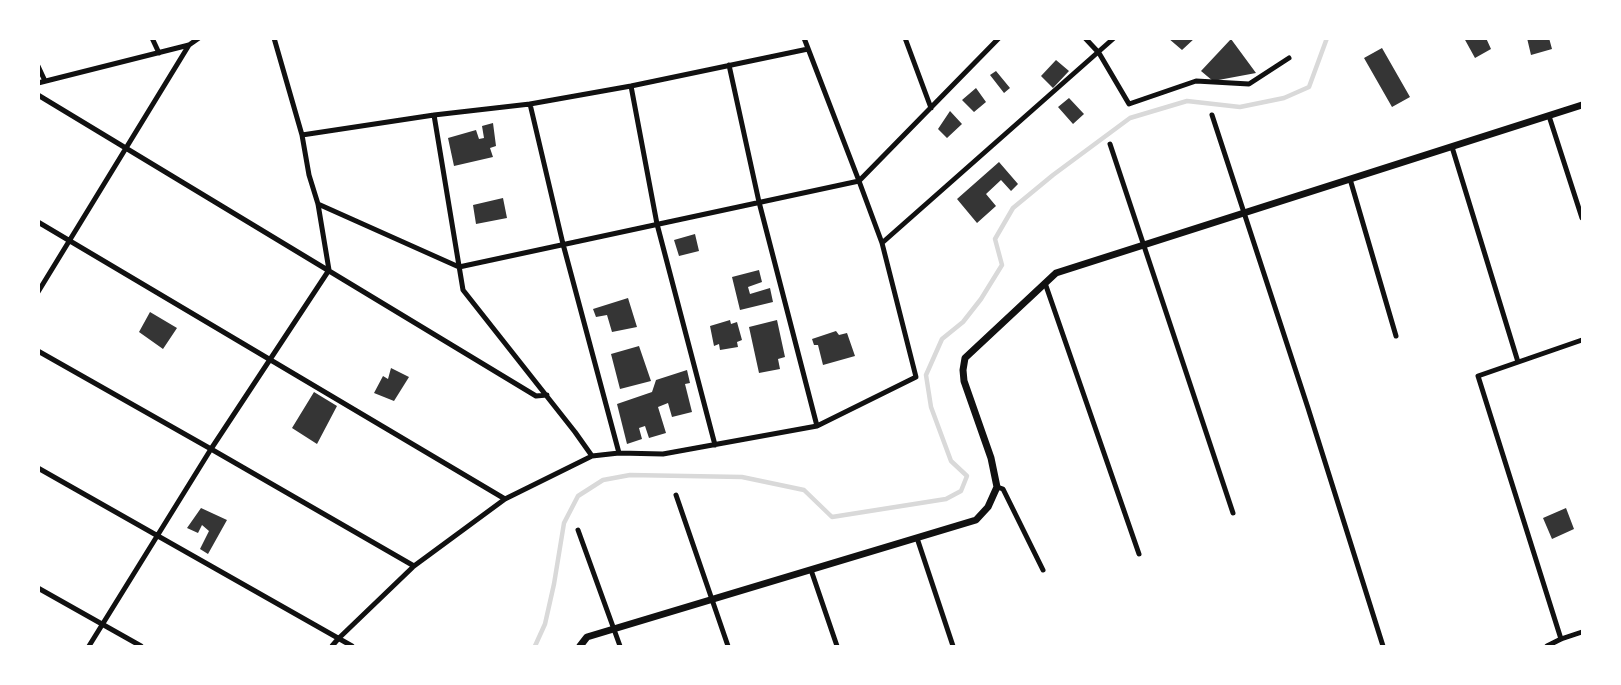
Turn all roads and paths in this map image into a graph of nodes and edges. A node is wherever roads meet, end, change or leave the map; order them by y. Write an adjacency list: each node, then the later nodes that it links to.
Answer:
1 (152, 38): 11 (street)
2 (199, 38): 9 (street)
3 (274, 38): 25 (street)
4 (804, 38): 10 (street)
5 (905, 38): 21 (street)
6 (999, 38): 21 (street)
7 (1085, 38): 12 (street)
8 (1114, 38): 12 (street)
9 (189, 45): 11 (street); 28 (street)
10 (808, 49): 14 (street); 30 (street)
11 (159, 53): 16 (street)
12 (1099, 53): 13 (street); 38 (street)
13 (1289, 58)
14 (730, 65): 17 (street); 31 (street)
15 (38, 66): 16 (street)
16 (42, 82)
17 (631, 86): 19 (street); 36 (street)
18 (38, 95): 28 (street)
19 (530, 104): 22 (street); 39 (street)
20 (1583, 105): 24 (street)
21 (931, 108): 30 (street)
22 (434, 115): 25 (street); 41 (street)
23 (1212, 115): 33 (street)
24 (1549, 116): 27 (street); 34 (street)
25 (302, 135): 32 (street)
26 (1110, 144): 40 (street)
27 (1452, 147): 29 (street); 49 (street)
28 (126, 148): 37 (street); 42 (street)
29 (1350, 179): 33 (street); 45 (street)
30 (859, 181): 31 (street); 38 (street)
31 (759, 202): 36 (street); 51 (street)
32 (318, 204): 41 (street); 42 (street)
33 (1244, 213): 40 (street); 84 (street)
34 (1583, 218)
35 (38, 222): 37 (street)
36 (657, 224): 39 (street); 52 (street)
37 (70, 241): 44 (street); 48 (street)
38 (882, 243): 51 (street)
39 (563, 244): 41 (street); 54 (street)
40 (1144, 245): 43 (street); 60 (street)
41 (459, 267): 50 (street)
42 (329, 270): 48 (street); 50 (street)
43 (1045, 283): 57 (street); 64 (street)
44 (38, 292)
45 (1396, 336)
46 (1583, 340): 49 (street)
47 (38, 351): 53 (street)
48 (271, 360): 53 (street); 59 (street)
49 (1518, 362): 74 (street)
50 (547, 396): 55 (street)
51 (817, 426): 52 (street)
52 (715, 445): 54 (street)
53 (212, 449): 62 (street); 65 (street)
54 (619, 453): 55 (street)
55 (592, 456): 59 (street)
56 (38, 468): 62 (street)
57 (997, 487): 63 (street); 67 (street)
58 (676, 495): 69 (street)
59 (505, 499): 65 (street)
60 (1233, 513)
61 (578, 530): 71 (street)
62 (157, 536): 70 (street); 73 (street)
63 (917, 538): 66 (street); 83 (street)
64 (1139, 554)
65 (414, 566): 73 (street)
66 (811, 570): 69 (street); 82 (street)
67 (1043, 570)
68 (38, 588): 70 (street)
69 (712, 600): 71 (street); 81 (street)
70 (103, 625): 75 (street); 76 (street)
71 (613, 629): 79 (street); 80 (street)
72 (1583, 632): 74 (street)
73 (338, 639): 77 (street); 78 (street)
74 (1561, 639): 85 (street)
75 (89, 646)
76 (141, 646)
77 (332, 646)
78 (352, 646)
79 (580, 646)
80 (620, 646)
81 (728, 646)
82 (837, 646)
83 (953, 646)
84 (1383, 646)
85 (1547, 646)

